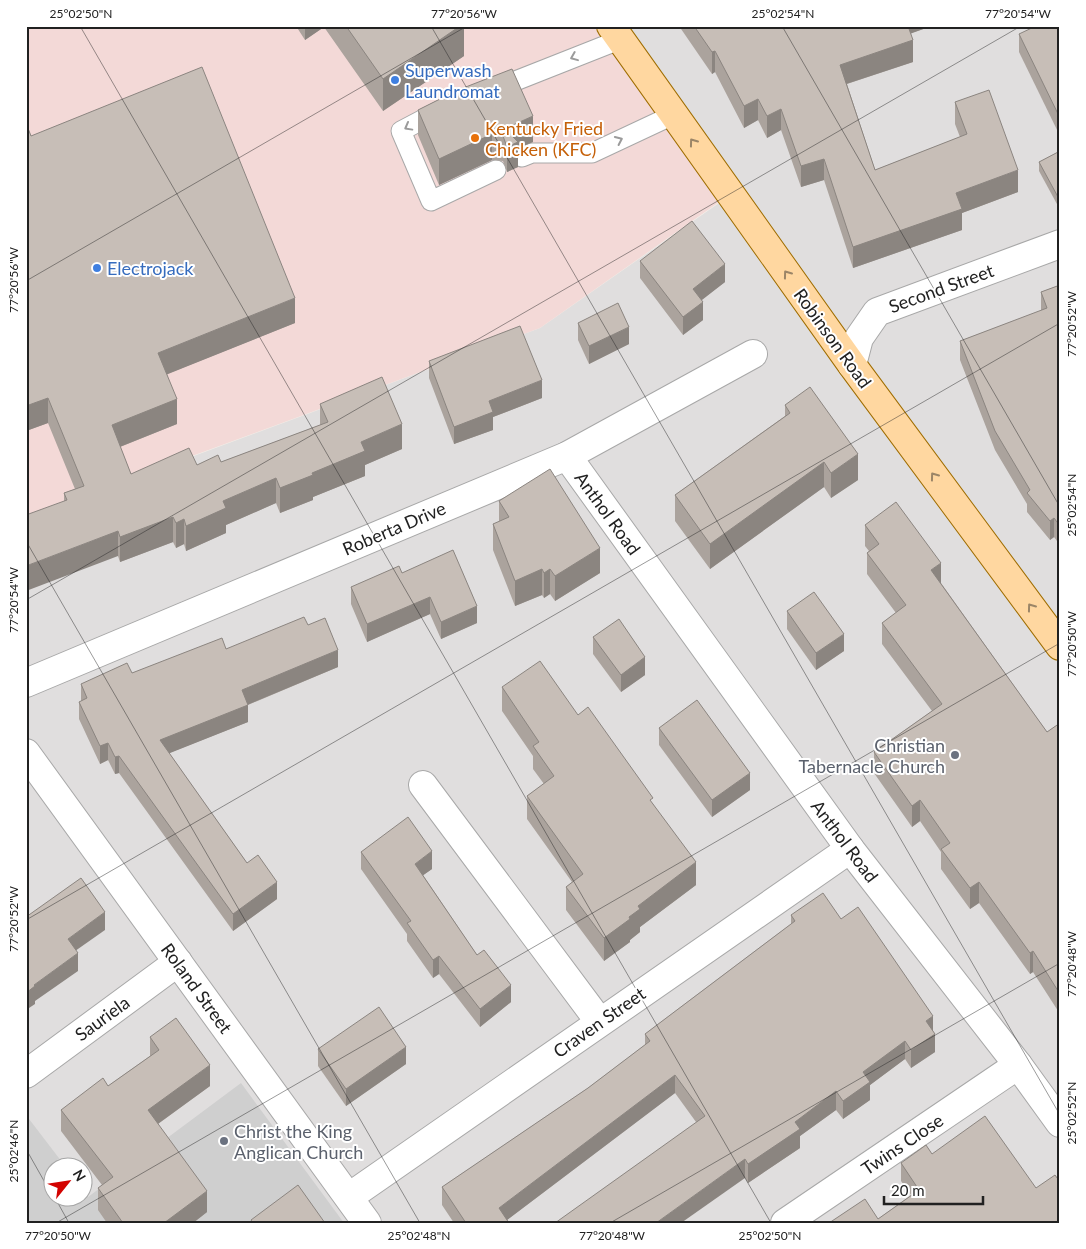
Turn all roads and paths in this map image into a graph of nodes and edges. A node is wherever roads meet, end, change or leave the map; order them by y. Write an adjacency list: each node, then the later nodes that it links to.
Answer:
1 (615, 33): 2 (lane, one-way to 2); 4 (main road, Robinson Road)
2 (482, 93)
3 (455, 104): 6 (lane, one-way to 6)
4 (674, 115): 5 (lane, one-way to 4); 9 (main road, Robinson Road, one-way to 4)
5 (522, 157)
6 (496, 170)
7 (1060, 244): 9 (street, Second Street)
8 (753, 354): 10 (street, Roberta Drive)
9 (852, 365): 11 (main road, Robinson Road, one-way to 9)
10 (567, 456): 12 (street, Roberta Drive); 15 (street, Anthol Road)
11 (1060, 646)
12 (26, 683)
13 (26, 753): 16 (street, Roland Street)
14 (423, 785): 17 (street)
15 (850, 849): 17 (street, Craven Street); 18 (street, Anthol Road)
16 (178, 962): 19 (street, Sauriela); 21 (street, Roland Street)
17 (600, 1021): 21 (street, Craven Street)
18 (1018, 1065): 20 (street, Anthol Road); 23 (street, Twins Close)
19 (26, 1074)
20 (1060, 1123)
21 (349, 1197): 22 (street, Roland Street)
22 (368, 1223)
23 (785, 1223)

